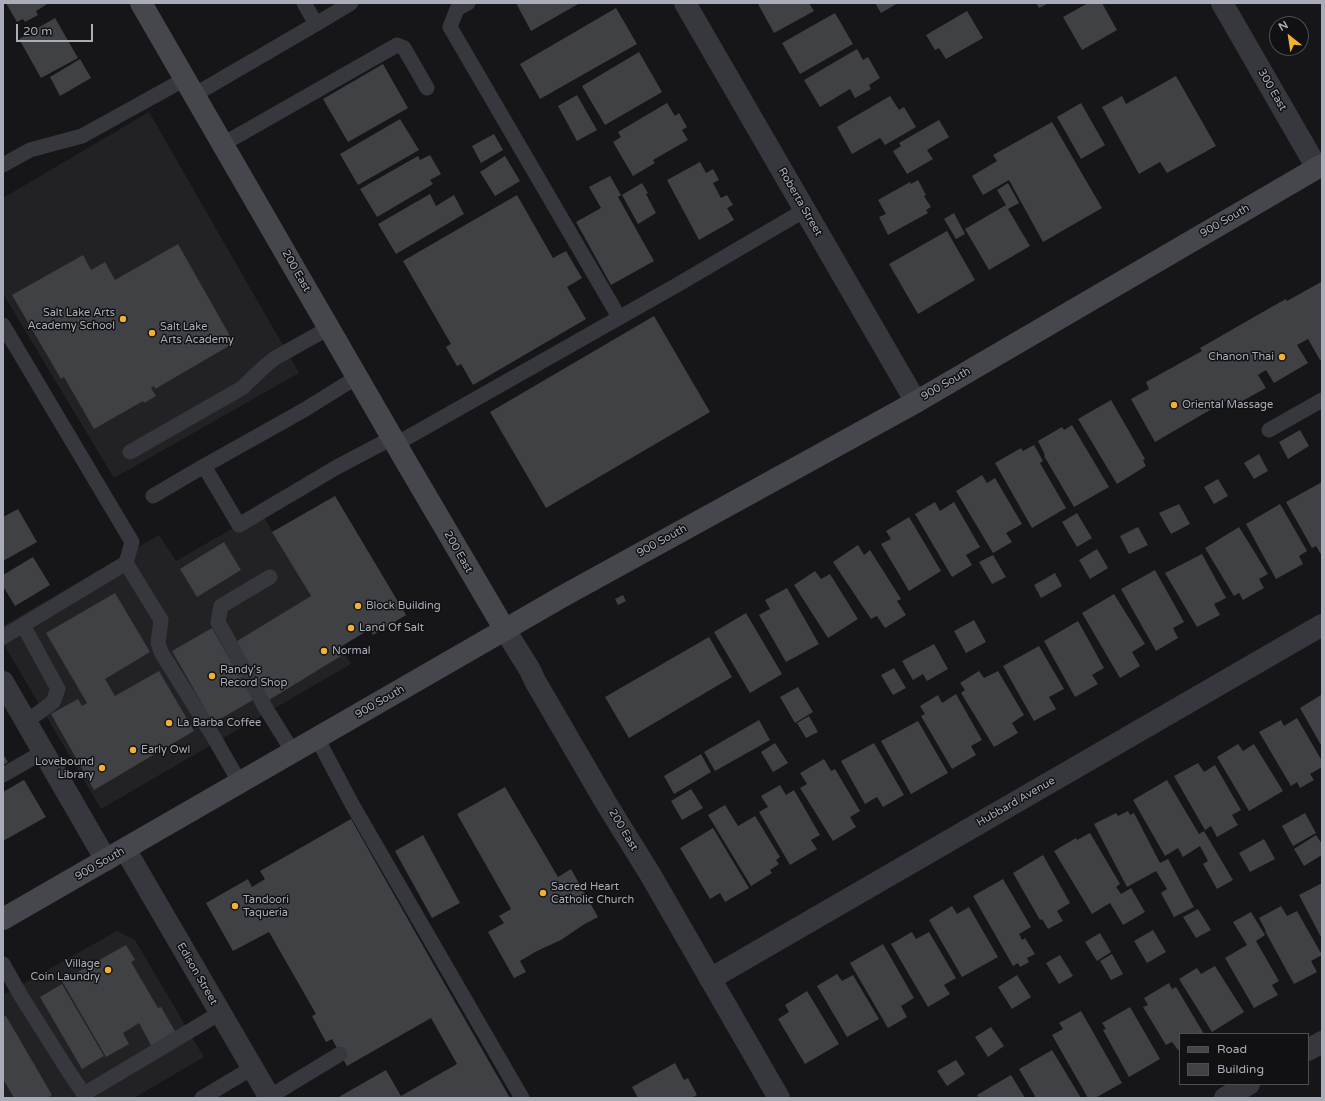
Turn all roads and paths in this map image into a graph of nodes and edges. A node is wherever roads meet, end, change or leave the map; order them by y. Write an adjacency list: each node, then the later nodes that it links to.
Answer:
1 (142, 3): 8 (street, 200 East)
2 (304, 3): 7 (lane)
3 (351, 3): 7 (lane)
4 (468, 3): 14 (lane)
5 (685, 3): 13 (street, Roberta Street)
6 (1222, 3): 12 (street, 300 East)
7 (316, 24): 8 (lane)
8 (190, 87): 10 (street, 200 East); 11 (lane)
9 (427, 88): 10 (lane)
10 (223, 144): 16 (street, 200 East)
11 (3, 165)
12 (1320, 170): 19 (street, 900 South)
13 (805, 210): 14 (lane); 19 (street, Roberta Street)
14 (619, 317): 21 (lane)
15 (3, 325): 25 (lane)
16 (329, 328): 17 (street, 200 East); 22 (lane)
17 (358, 377): 21 (street, 200 East); 23 (lane)
18 (1322, 400): 20 (lane)
19 (916, 402): 29 (street, 900 South)
20 (1269, 430)
21 (394, 441): 23 (lane); 29 (street, 200 East)
22 (130, 452)
23 (204, 466): 24 (lane)
24 (153, 496)
25 (126, 564): 27 (lane); 37 (lane)
26 (270, 577): 35 (lane)
27 (23, 625): 30 (lane); 32 (lane)
28 (1322, 625): 42 (street, Hubbard Avenue)
29 (505, 630): 33 (street, 900 South); 42 (street, 200 East)
30 (3, 637)
31 (3, 682): 32 (street)
32 (25, 721): 34 (street)
33 (317, 738): 35 (street, 900 South); 51 (lane)
34 (43, 752): 36 (lane); 39 (street)
35 (292, 752): 37 (street, 900 South)
36 (3, 774)
37 (240, 783): 38 (street, 900 South)
38 (125, 849): 39 (street, 900 South); 43 (street, Edison Street)
39 (106, 860): 40 (street, 900 South)
40 (3, 919)
41 (3, 964): 43 (lane)
42 (710, 979): 52 (street, 200 East)
43 (220, 1013): 47 (street, Edison Street)
44 (1322, 1042): 45 (street)
45 (1309, 1049)
46 (340, 1054): 49 (lane)
47 (252, 1068): 49 (street, Edison Street); 50 (lane)
48 (1247, 1085): 53 (street)
49 (269, 1097)
50 (202, 1098)
51 (522, 1098)
52 (779, 1098)
53 (1225, 1098)

